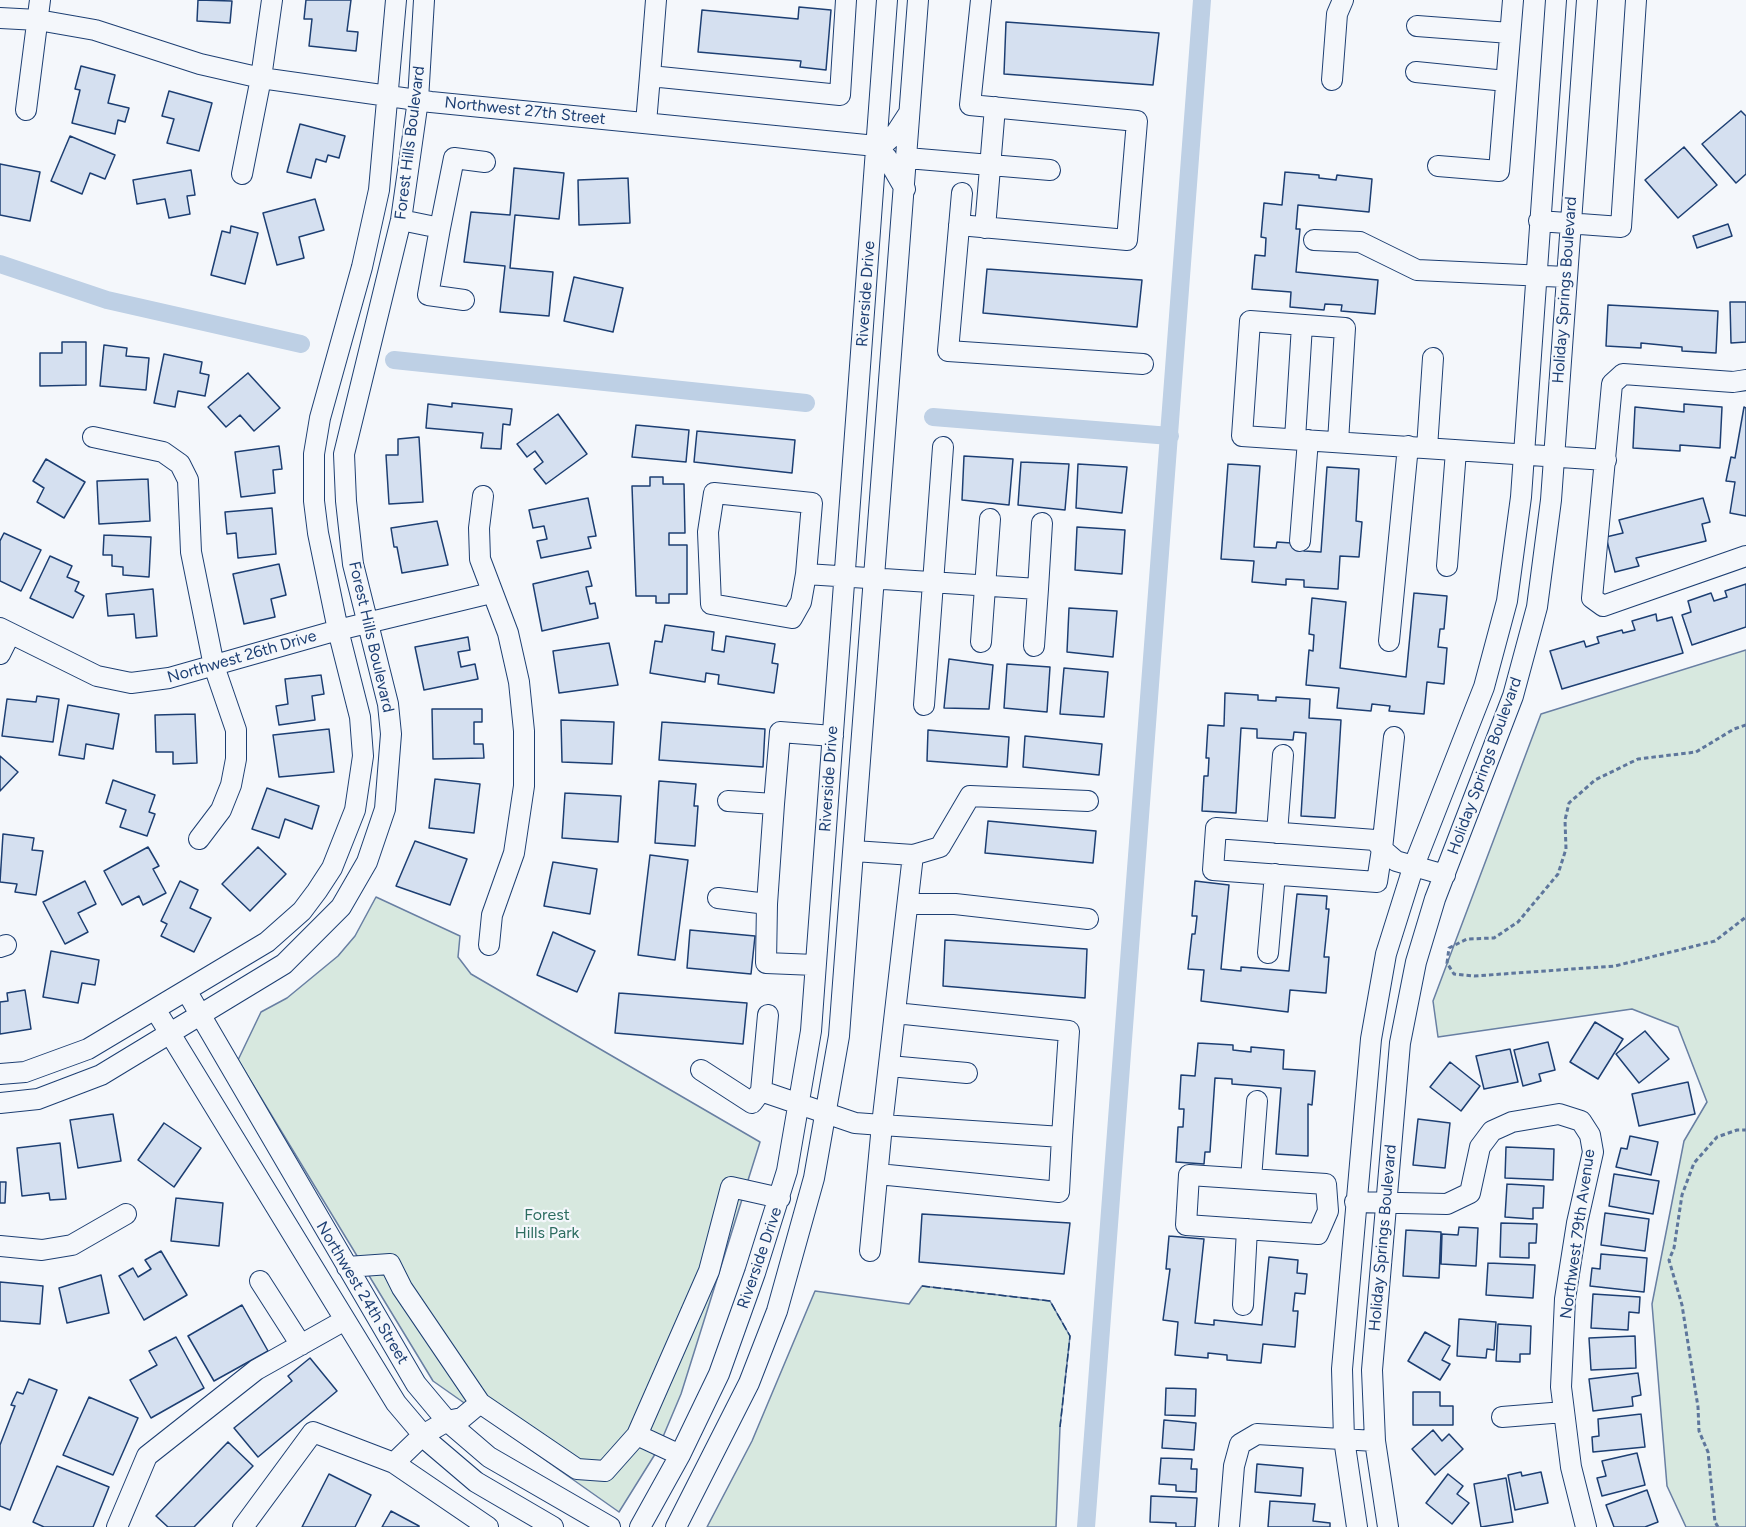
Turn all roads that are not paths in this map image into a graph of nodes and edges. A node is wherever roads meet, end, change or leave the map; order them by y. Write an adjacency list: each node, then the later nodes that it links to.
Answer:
1 (272, 0): 20 (street)
2 (396, 0): 23 (street, Forest Hills Boulevard)
3 (424, 0): 24 (street, Forest Hills Boulevard)
4 (656, 0): 19 (street)
5 (846, 0): 19 (street)
6 (887, 0): 29 (street, Riverside Drive)
7 (918, 0): 27 (street, Riverside Drive)
8 (981, 0): 25 (street)
9 (1343, 0): 21 (street)
10 (1513, 0): 17 (street)
11 (1556, 0): 39 (street, Holiday Springs Boulevard)
12 (1587, 0): 40 (street, Holiday Springs Boulevard)
13 (1636, 0): 40 (street)
14 (39, 10): 15 (street, Northwest 27th Street); 20 (street, Northwest 27th Street); 26 (street)
15 (0, 18)
16 (1417, 26): 17 (street)
17 (1510, 33): 22 (street)
18 (1416, 72): 22 (street)
19 (650, 76): 28 (street)
20 (261, 78): 23 (street, Northwest 27th Street); 35 (street)
21 (1332, 80)
22 (1506, 81): 33 (street)
23 (389, 96): 24 (street, Northwest 27th Street); 49 (street, Forest Hills Boulevard)
24 (418, 100): 28 (street, Northwest 27th Street); 38 (street, Forest Hills Boulevard)
25 (995, 107): 32 (street); 43 (street)
26 (26, 110)
27 (911, 110): 29 (street); 30 (street, Riverside Drive)
28 (646, 123): 29 (street, Northwest 27th Street)
29 (876, 146): 36 (street); 70 (street, Riverside Drive)
30 (907, 158): 32 (street); 36 (street, Riverside Drive)
31 (485, 162): 42 (street)
32 (990, 164): 34 (street); 43 (street)
33 (1438, 166)
34 (1050, 170)
35 (242, 174)
36 (905, 189): 71 (street, Riverside Drive)
37 (962, 193): 41 (street)
38 (401, 220): 42 (street); 51 (street, Forest Hills Boulevard)
39 (1539, 221): 40 (street); 45 (street, Holiday Springs Boulevard)
40 (1569, 224): 46 (street, Holiday Springs Boulevard)
41 (959, 225): 43 (street); 52 (street)
42 (440, 228): 47 (street)
43 (985, 228)
44 (1314, 240): 45 (street)
45 (1536, 275): 46 (street); 60 (street, Holiday Springs Boulevard)
46 (1566, 277): 61 (street, Holiday Springs Boulevard)
47 (464, 300)
48 (1302, 325): 55 (street); 55 (street); 56 (street)
49 (338, 353): 51 (street); 77 (street, Forest Hills Boulevard)
50 (1433, 357): 58 (street)
51 (366, 363): 76 (street, Forest Hills Boulevard)
52 (1143, 364)
53 (1746, 380): 62 (street)
54 (93, 437): 83 (street)
55 (1301, 439): 56 (street); 66 (street)
56 (1338, 442): 58 (street)
57 (943, 447): 72 (street)
58 (1417, 447): 59 (street); 79 (street)
59 (1456, 451): 60 (street); 68 (street)
60 (1523, 456): 61 (street); 96 (street, Holiday Springs Boulevard)
61 (1554, 457): 62 (street); 98 (street, Holiday Springs Boulevard)
62 (1606, 460): 67 (street)
63 (483, 496): 75 (street)
64 (990, 519): 73 (street)
65 (1042, 523): 74 (street)
66 (1300, 541)
67 (1746, 556)
68 (1447, 566)
69 (806, 574): 69 (street); 70 (street)
70 (845, 578): 71 (street); 85 (street, Riverside Drive)
71 (874, 579): 72 (street); 94 (street, Riverside Drive)
72 (933, 582): 73 (street); 84 (street)
73 (985, 585): 74 (street); 80 (street)
74 (1038, 589): 81 (street)
75 (491, 593): 76 (street, Northwest 26th Drive); 105 (street)
76 (367, 625): 77 (street, Northwest 26th Drive); 103 (street, Forest Hills Boulevard)
77 (338, 630): 83 (street, Northwest 26th Drive); 99 (street, Forest Hills Boulevard)
78 (5, 631): 82 (street); 83 (street, Northwest 26th Drive)
79 (1389, 641)
80 (981, 642)
81 (1034, 646)
82 (0, 654)
83 (214, 666): 92 (street)
84 (924, 705)
85 (833, 736): 90 (street); 107 (street, Riverside Drive)
86 (1394, 737): 93 (street)
87 (1283, 755): 91 (street)
88 (728, 801): 90 (street)
89 (1088, 801): 95 (street)
90 (774, 804): 101 (street)
91 (1277, 833): 93 (street); 97 (street)
92 (199, 839)
93 (1382, 849): 96 (street); 97 (street)
94 (854, 851): 95 (street); 122 (street, Riverside Drive)
95 (913, 855): 102 (street)
96 (1413, 868): 98 (street); 129 (street, Holiday Springs Boulevard)
97 (1275, 874): 106 (street)
98 (1445, 875): 128 (street, Holiday Springs Boulevard)
99 (317, 891): 103 (street); 108 (street, Forest Hills Boulevard)
100 (718, 898): 101 (street)
101 (767, 904): 107 (street)
102 (908, 904): 104 (street); 110 (street)
103 (341, 907): 112 (street, Forest Hills Boulevard)
104 (1088, 919)
105 (489, 945)
106 (1268, 953)
107 (815, 965): 121 (street, Riverside Drive)
108 (187, 992): 109 (street, Forest Hills Boulevard); 112 (street, Northwest 24th Street)
109 (156, 1009): 113 (street, Northwest 24th Street); 117 (street, Forest Hills Boulevard)
110 (895, 1013): 114 (street); 124 (street)
111 (768, 1015): 118 (street)
112 (201, 1016): 113 (street, Forest Hills Boulevard); 135 (street, Northwest 24th Street)
113 (170, 1034): 120 (street, Forest Hills Boulevard); 138 (street, Northwest 24th Street)
114 (889, 1066): 116 (street); 123 (street)
115 (701, 1070): 118 (street)
116 (967, 1073)
117 (1, 1074): 120 (street)
118 (761, 1091): 121 (street)
119 (1257, 1101): 126 (street)
120 (2, 1103)
121 (799, 1104): 122 (street); 127 (street, Riverside Drive)
122 (825, 1114): 123 (street); 156 (street, Riverside Drive)
123 (882, 1125): 124 (street); 125 (street)
124 (1062, 1137): 125 (street)
125 (878, 1174): 134 (street)
126 (1251, 1179): 130 (street); 132 (street)
127 (780, 1198): 145 (street); 148 (street, Riverside Drive)
128 (1385, 1202): 129 (street); 141 (street, Northwest 79th Avenue); 147 (street, Holiday Springs Boulevard)
129 (1354, 1207): 130 (street); 146 (street, Holiday Springs Boulevard)
130 (1328, 1211): 132 (street)
131 (126, 1214): 133 (street)
132 (1247, 1229): 137 (street)
133 (0, 1246)
134 (870, 1251)
135 (347, 1267): 140 (street); 143 (street, Northwest 24th Street)
136 (260, 1281): 139 (street)
137 (1243, 1305)
138 (345, 1320): 139 (street); 144 (street, Northwest 24th Street)
139 (301, 1346): 150 (street)
140 (480, 1403): 143 (street); 145 (street)
141 (1564, 1412): 142 (street); 160 (street, Northwest 79th Avenue)
142 (1503, 1418)
143 (447, 1421): 144 (street); 154 (street, Northwest 24th Street)
144 (423, 1435): 149 (street); 153 (street, Northwest 24th Street)
145 (637, 1435): 148 (street)
146 (1344, 1439): 147 (street); 157 (street); 158 (street, Holiday Springs Boulevard)
147 (1375, 1441): 159 (street, Holiday Springs Boulevard)
148 (680, 1455): 155 (street, Riverside Drive)
149 (394, 1463): 151 (street); 152 (street)
150 (117, 1527)
151 (243, 1527)
152 (488, 1527)
153 (553, 1527)
154 (610, 1527)
155 (640, 1527)
156 (676, 1527)
157 (1229, 1527)
158 (1357, 1527)
159 (1388, 1527)
160 (1586, 1527)

